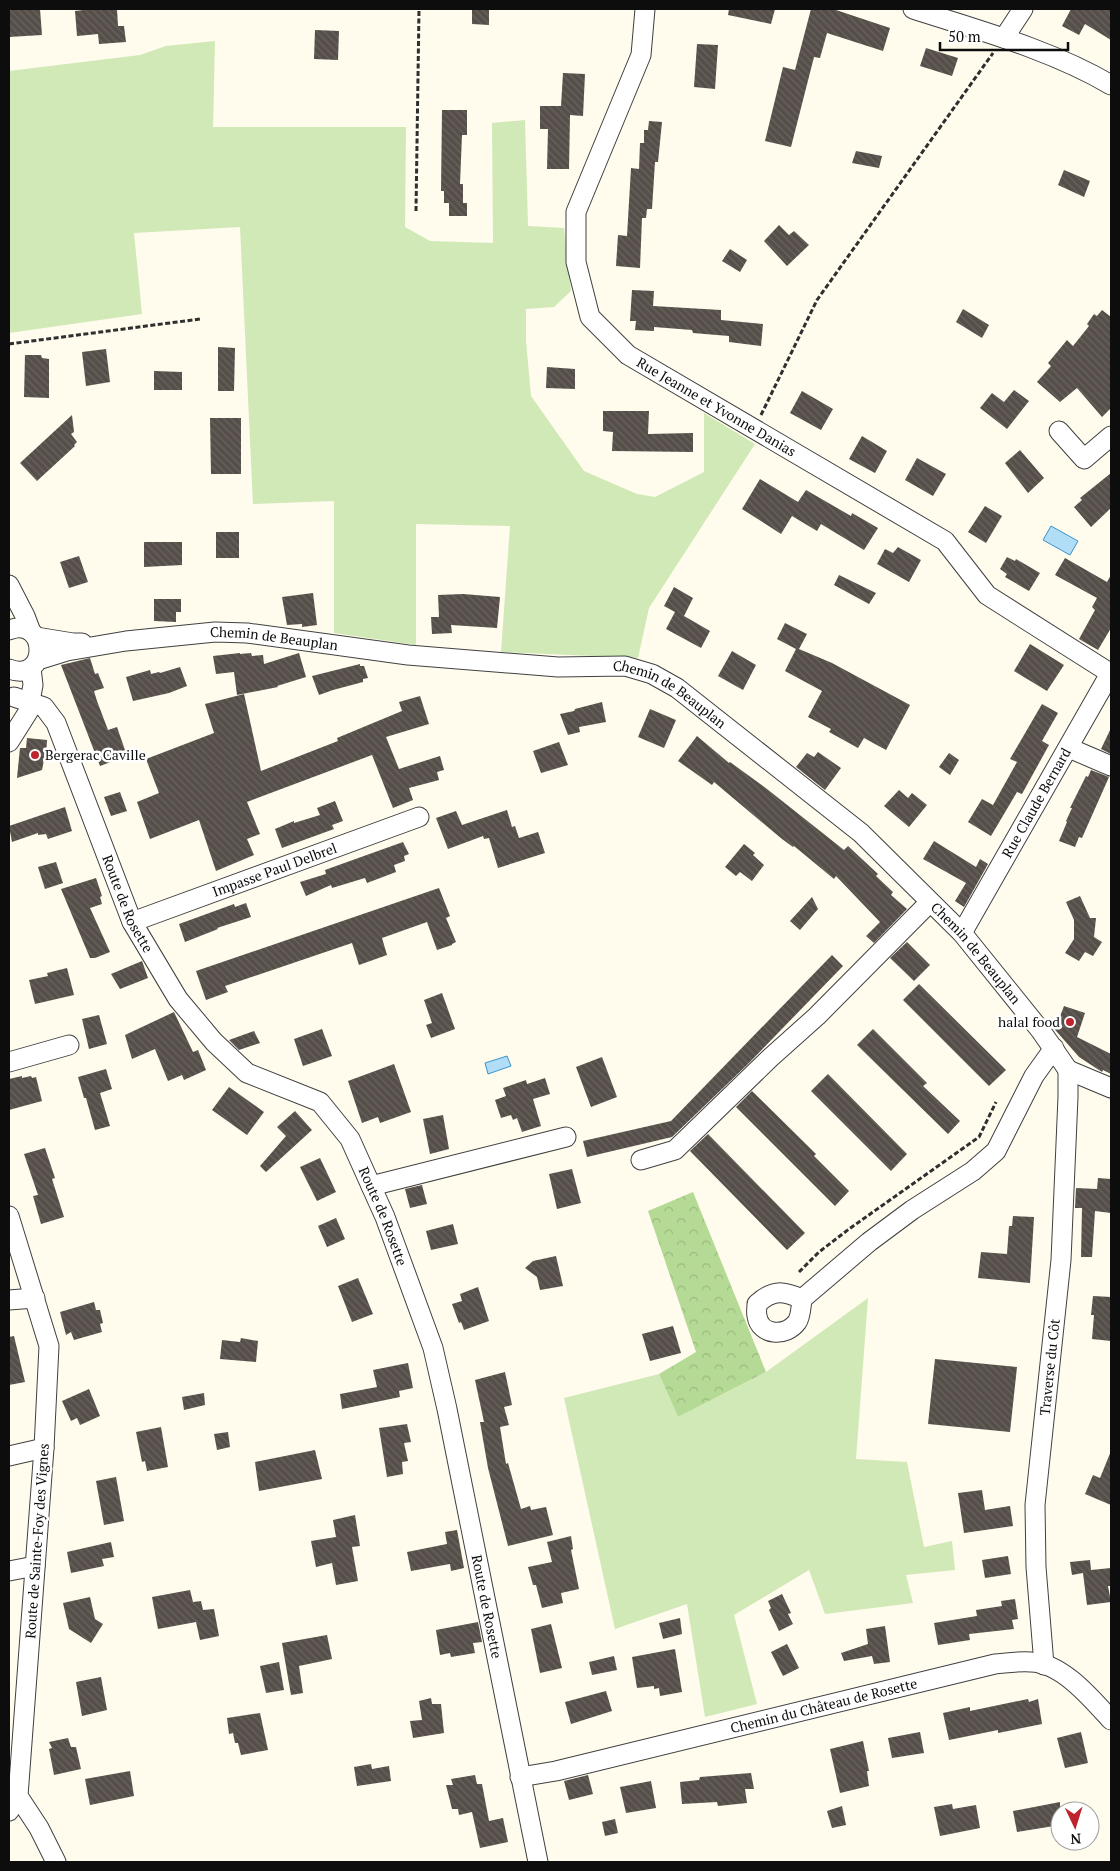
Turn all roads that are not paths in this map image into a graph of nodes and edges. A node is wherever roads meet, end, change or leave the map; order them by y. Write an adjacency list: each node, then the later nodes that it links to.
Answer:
1 (645, 9): 14 (street, Rue Jeanne et Yvonne Danias)
2 (913, 9): 4 (street)
3 (1023, 9): 4 (street)
4 (1004, 38): 5 (street)
5 (1111, 85)
6 (1059, 431): 7 (street)
7 (1111, 436)
8 (9, 585): 10 (street)
9 (9, 630): 10 (street, Chemin de Beauplan)
10 (33, 634): 11 (street, Chemin de Beauplan); 12 (street)
11 (126, 641): 12 (street, Chemin de Beauplan); 21 (street, Chemin de Beauplan)
12 (34, 664): 13 (street, Chemin de Beauplan); 16 (street)
13 (9, 669)
14 (1111, 673): 18 (street, Rue Claude Bernard)
15 (9, 678): 16 (street)
16 (22, 699): 17 (street); 22 (street, Route de Rosette)
17 (12, 736)
18 (1069, 748): 19 (street); 23 (street, Rue Claude Bernard)
19 (1111, 766)
20 (419, 817): 22 (street, Impasse Paul Delbrel)
21 (930, 902): 23 (street, Chemin de Beauplan); 30 (street)
22 (132, 922): 31 (street, Route de Rosette)
23 (962, 933): 25 (street, Chemin de Beauplan)
24 (69, 1045): 26 (street)
25 (1054, 1048): 27 (street, Chemin de Beauplan); 34 (street)
26 (9, 1062)
27 (1068, 1070): 28 (street); 40 (street, Traverse du Côt)
28 (1111, 1088)
29 (566, 1137): 31 (street)
30 (641, 1160)
31 (371, 1186): 42 (street, Route de Rosette)
32 (9, 1216): 33 (street, Route de Sainte-Foy des Vignes)
33 (35, 1298): 35 (street); 36 (street, Route de Sainte-Foy des Vignes)
34 (802, 1299)
35 (9, 1300)
36 (44, 1448): 37 (street); 38 (street, Route de Sainte-Foy des Vignes)
37 (9, 1456)
38 (35, 1566): 39 (street); 43 (street, Route de Sainte-Foy des Vignes)
39 (9, 1571)
40 (1044, 1665): 41 (street, Chemin du Château de Rosette); 42 (street, Chemin du Château de Rosette)
41 (1111, 1720)
42 (520, 1778): 45 (street, Route de Rosette)
43 (14, 1803): 44 (street, Route de Sainte-Foy des Vignes)
44 (56, 1862)
45 (538, 1862)

